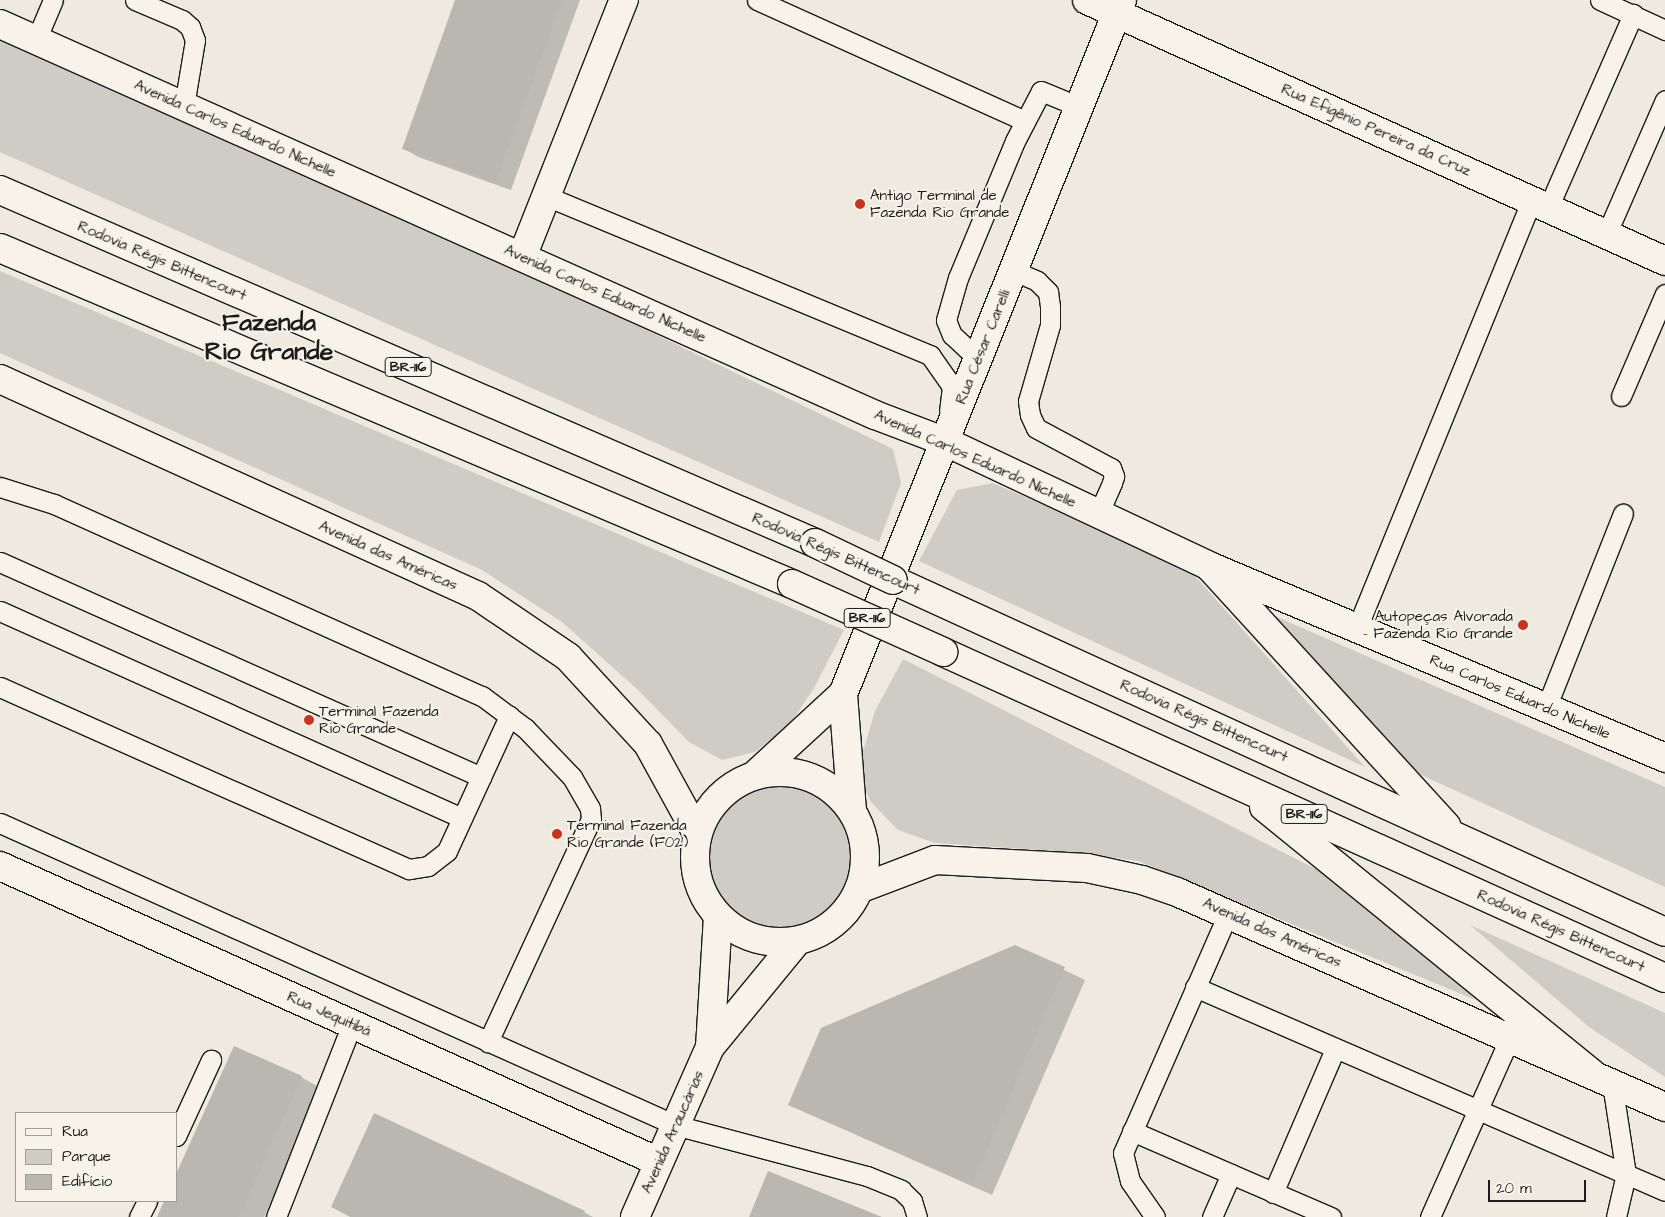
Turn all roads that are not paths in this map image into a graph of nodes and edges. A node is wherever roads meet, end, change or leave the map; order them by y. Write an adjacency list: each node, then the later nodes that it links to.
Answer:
1 (53, 0): 11 (lane)
2 (135, 0): 13 (lane)
3 (624, 0): 17 (main road)
4 (757, 0): 15 (lane)
5 (1087, 0): 7 (main road, Rua Efigênio Pereira da Cruz)
6 (1600, 0): 8 (lane)
7 (1120, 6): 14 (main road, Rua César Carelli); 18 (main road, Rua Efigênio Pereira da Cruz)
8 (1633, 14): 10 (lane); 18 (lane)
9 (0, 24): 11 (main road, Avenida Carlos Eduardo Nichelle)
10 (1665, 30)
11 (36, 40): 13 (main road, Avenida Carlos Eduardo Nichelle)
12 (1665, 100): 19 (lane)
13 (184, 106): 21 (main road, Avenida Carlos Eduardo Nichelle)
14 (1080, 108): 15 (lane); 23 (main road, Rua César Carelli)
15 (1025, 121): 25 (lane)
16 (0, 190): 48 (main road, Rodovia Régis Bittencourt / BR-116, bridge)
17 (546, 196): 21 (main road); 28 (lane)
18 (1540, 204): 19 (main road, Rua Efigênio Pereira da Cruz); 35 (lane)
19 (1606, 234): 22 (main road, Rua Efigênio Pereira da Cruz)
20 (0, 248): 43 (main road, Rodovia Régis Bittencourt / BR-116, bridge)
21 (522, 257): 28 (main road, Avenida Carlos Eduardo Nichelle)
22 (1665, 261)
23 (1014, 271): 25 (main road, Rua César Carelli); 30 (lane)
24 (1665, 294): 27 (lane)
25 (978, 359): 28 (main road, Rua César Carelli)
26 (1, 380): 47 (main road, Avenida das Américas)
27 (1621, 396)
28 (946, 442): 30 (main road, Avenida Carlos Eduardo Nichelle); 37 (main road, Rua César Carelli)
29 (0, 486): 39 (lane)
30 (1098, 514): 33 (main road, Avenida Carlos Eduardo Nichelle)
31 (1623, 514): 38 (lane)
32 (0, 562): 42 (lane)
33 (1209, 566): 35 (main road, Rua Carlos Eduardo Nichelle); 48 (main road)
34 (0, 611): 45 (lane)
35 (1356, 628): 38 (main road, Rua Carlos Eduardo Nichelle)
36 (0, 687): 45 (lane)
37 (843, 694): 41 (main road, Rua César Carelli); 44 (main road, Rua César Carelli)
38 (1546, 708): 40 (main road, Rua Carlos Eduardo Nichelle)
39 (508, 716): 42 (lane); 59 (lane)
40 (1665, 758)
41 (756, 774): 44 (main road); 47 (main road)
42 (481, 777): 45 (lane)
43 (1233, 782): 55 (main road, Rodovia Régis Bittencourt / BR-116); 63 (main road)
44 (852, 811): 50 (main road)
45 (462, 818)
46 (0, 822): 59 (lane)
47 (697, 833): 52 (main road)
48 (1454, 835): 53 (main road, Rodovia Régis Bittencourt / BR-116)
49 (0, 866): 57 (main road, Rua Jequitibá)
50 (859, 889): 51 (main road, Avenida das Américas); 54 (main road)
51 (1228, 914): 56 (lane); 58 (main road, Avenida das Américas)
52 (718, 917): 54 (main road); 60 (main road, Avenida Araucárias)
53 (1665, 932)
54 (797, 941): 60 (main road, Avenida Araucárias)
55 (1665, 978)
56 (1195, 987): 61 (lane); 67 (lane)
57 (352, 1024): 69 (main road, Rua Jequitibá); 76 (lane)
58 (1510, 1037): 63 (main road, Avenida das Américas); 65 (lane)
59 (488, 1042): 66 (lane)
60 (710, 1047): 66 (main road, Avenida Araucárias)
61 (1335, 1049): 65 (lane); 73 (lane)
62 (211, 1060): 68 (lane)
63 (1601, 1078): 64 (main road, Avenida das Américas); 71 (lane)
64 (1665, 1106)
65 (1476, 1112): 71 (lane); 82 (lane)
66 (675, 1126): 69 (main road, Avenida Araucárias); 78 (lane)
67 (1132, 1130): 70 (lane); 79 (lane)
68 (178, 1132)
69 (659, 1162): 77 (main road, Avenida Araucárias)
70 (1231, 1174): 73 (lane); 80 (lane)
71 (1626, 1174): 72 (lane); 83 (lane)
72 (1665, 1190)
73 (1273, 1193): 81 (lane)
74 (147, 1202): 75 (lane)
75 (140, 1217)
76 (276, 1217)
77 (635, 1217)
78 (917, 1217)
79 (1155, 1217)
80 (1212, 1217)
81 (1330, 1217)
82 (1430, 1217)
83 (1616, 1217)

